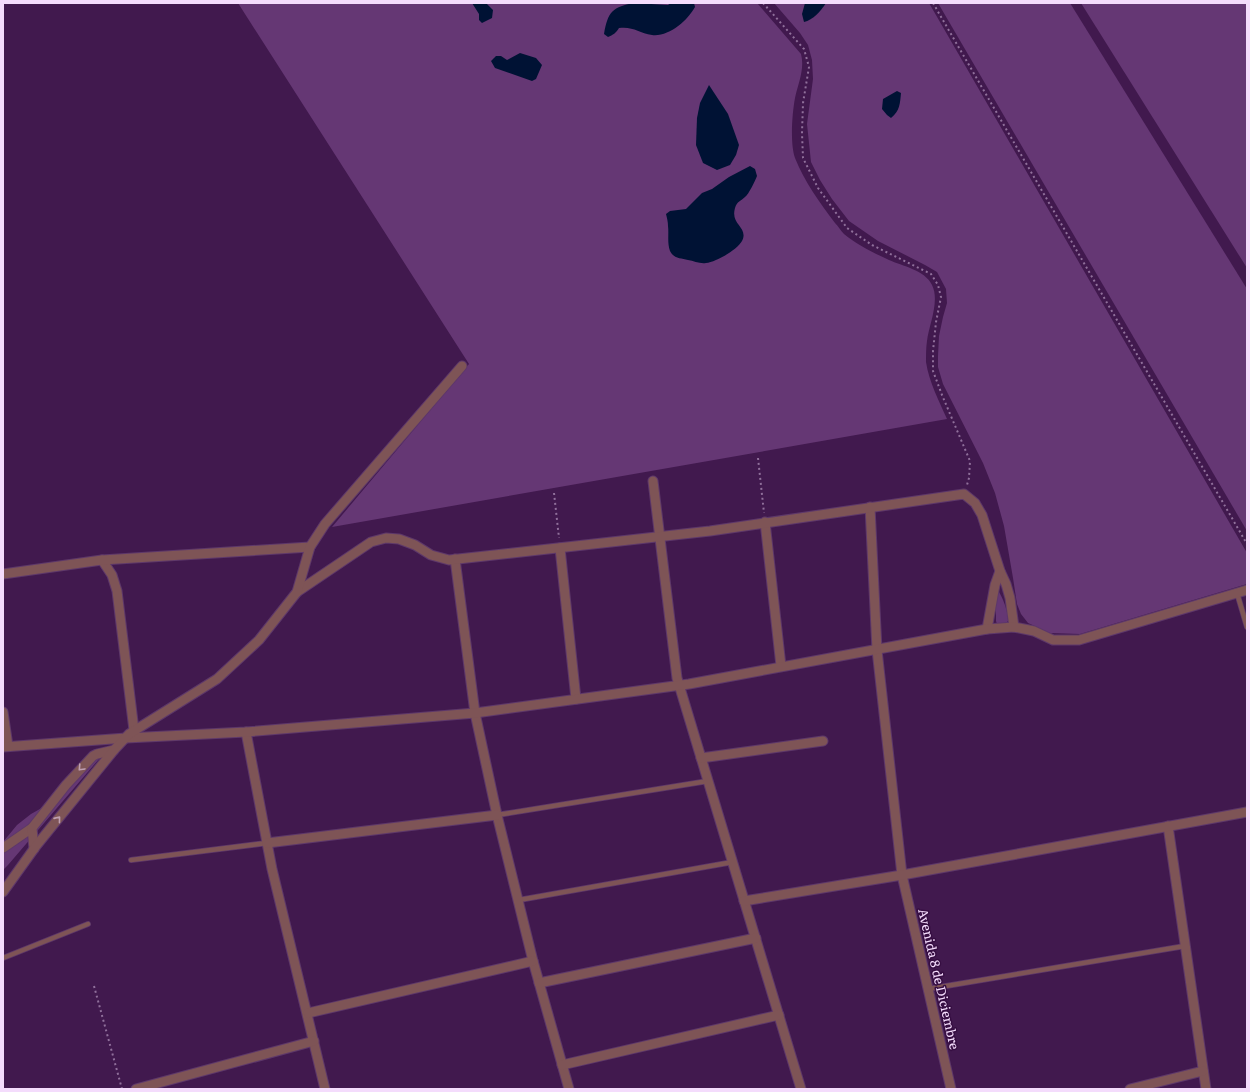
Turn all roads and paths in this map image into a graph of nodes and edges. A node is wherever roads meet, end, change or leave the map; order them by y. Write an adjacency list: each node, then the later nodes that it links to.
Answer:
1 (763, 3): 7 (path)
2 (933, 3): 11 (path)
3 (462, 366): 12 (street)
4 (758, 458): 9 (path)
5 (653, 481): 10 (street)
6 (554, 493): 13 (path)
7 (964, 494): 8 (street); 16 (street)
8 (870, 507): 9 (street); 24 (street, Avenida 8 de Diciembre)
9 (765, 522): 10 (street); 25 (street)
10 (661, 536): 13 (street); 26 (street)
11 (1247, 544)
12 (310, 547): 15 (street); 19 (street)
13 (560, 548): 14 (street); 27 (street)
14 (455, 559): 19 (street); 29 (street)
15 (102, 560): 17 (street); 30 (street)
16 (1000, 571): 21 (street); 23 (street)
17 (3, 574)
18 (1247, 590): 20 (street)
19 (297, 592): 30 (street)
20 (1237, 593): 21 (street); 22 (lane)
21 (1014, 627): 23 (street)
22 (1247, 627)
23 (987, 629): 24 (street)
24 (877, 650): 25 (street); 47 (street, Avenida 8 de Diciembre)
25 (781, 666): 26 (street)
26 (679, 685): 27 (street); 36 (street)
27 (576, 699): 29 (street)
28 (3, 712): 34 (street)
29 (475, 712): 31 (street); 39 (street)
30 (134, 730): 32 (street)
31 (246, 732): 32 (street); 42 (street)
32 (126, 738): 34 (street); 35 (street)
33 (823, 741): 36 (street)
34 (5, 747)
35 (114, 750): 41 (street, one-way to 41); 44 (street, one-way to 35)
36 (701, 758): 37 (street)
37 (708, 781): 39 (lane); 46 (street)
38 (1247, 812): 40 (street)
39 (497, 814): 42 (street); 49 (street)
40 (1168, 826): 47 (street); 53 (street)
41 (32, 828): 43 (street); 44 (street)
42 (267, 843): 45 (lane); 59 (street)
43 (3, 848)
44 (34, 850): 48 (street)
45 (131, 860)
46 (733, 862): 49 (lane); 50 (street)
47 (902, 875): 50 (street); 58 (street, Avenida 8 de Diciembre)
48 (3, 892)
49 (519, 900): 55 (street)
50 (744, 901): 52 (street)
51 (88, 924): 54 (lane)
52 (756, 938): 56 (street); 60 (street)
53 (1185, 946): 58 (lane); 63 (street)
54 (3, 958)
55 (533, 961): 56 (street); 59 (street)
56 (539, 983): 62 (street)
57 (94, 986): 64 (path)
58 (928, 989): 69 (street, Avenida 8 de Diciembre)
59 (308, 1013): 61 (street)
60 (779, 1015): 62 (street); 68 (street)
61 (314, 1041): 65 (street); 66 (street)
62 (562, 1065): 67 (street)
63 (1203, 1071): 70 (street); 71 (street)
64 (122, 1089)
65 (136, 1089)
66 (326, 1089)
67 (569, 1089)
68 (801, 1089)
69 (951, 1089)
70 (1130, 1089)
71 (1206, 1089)

